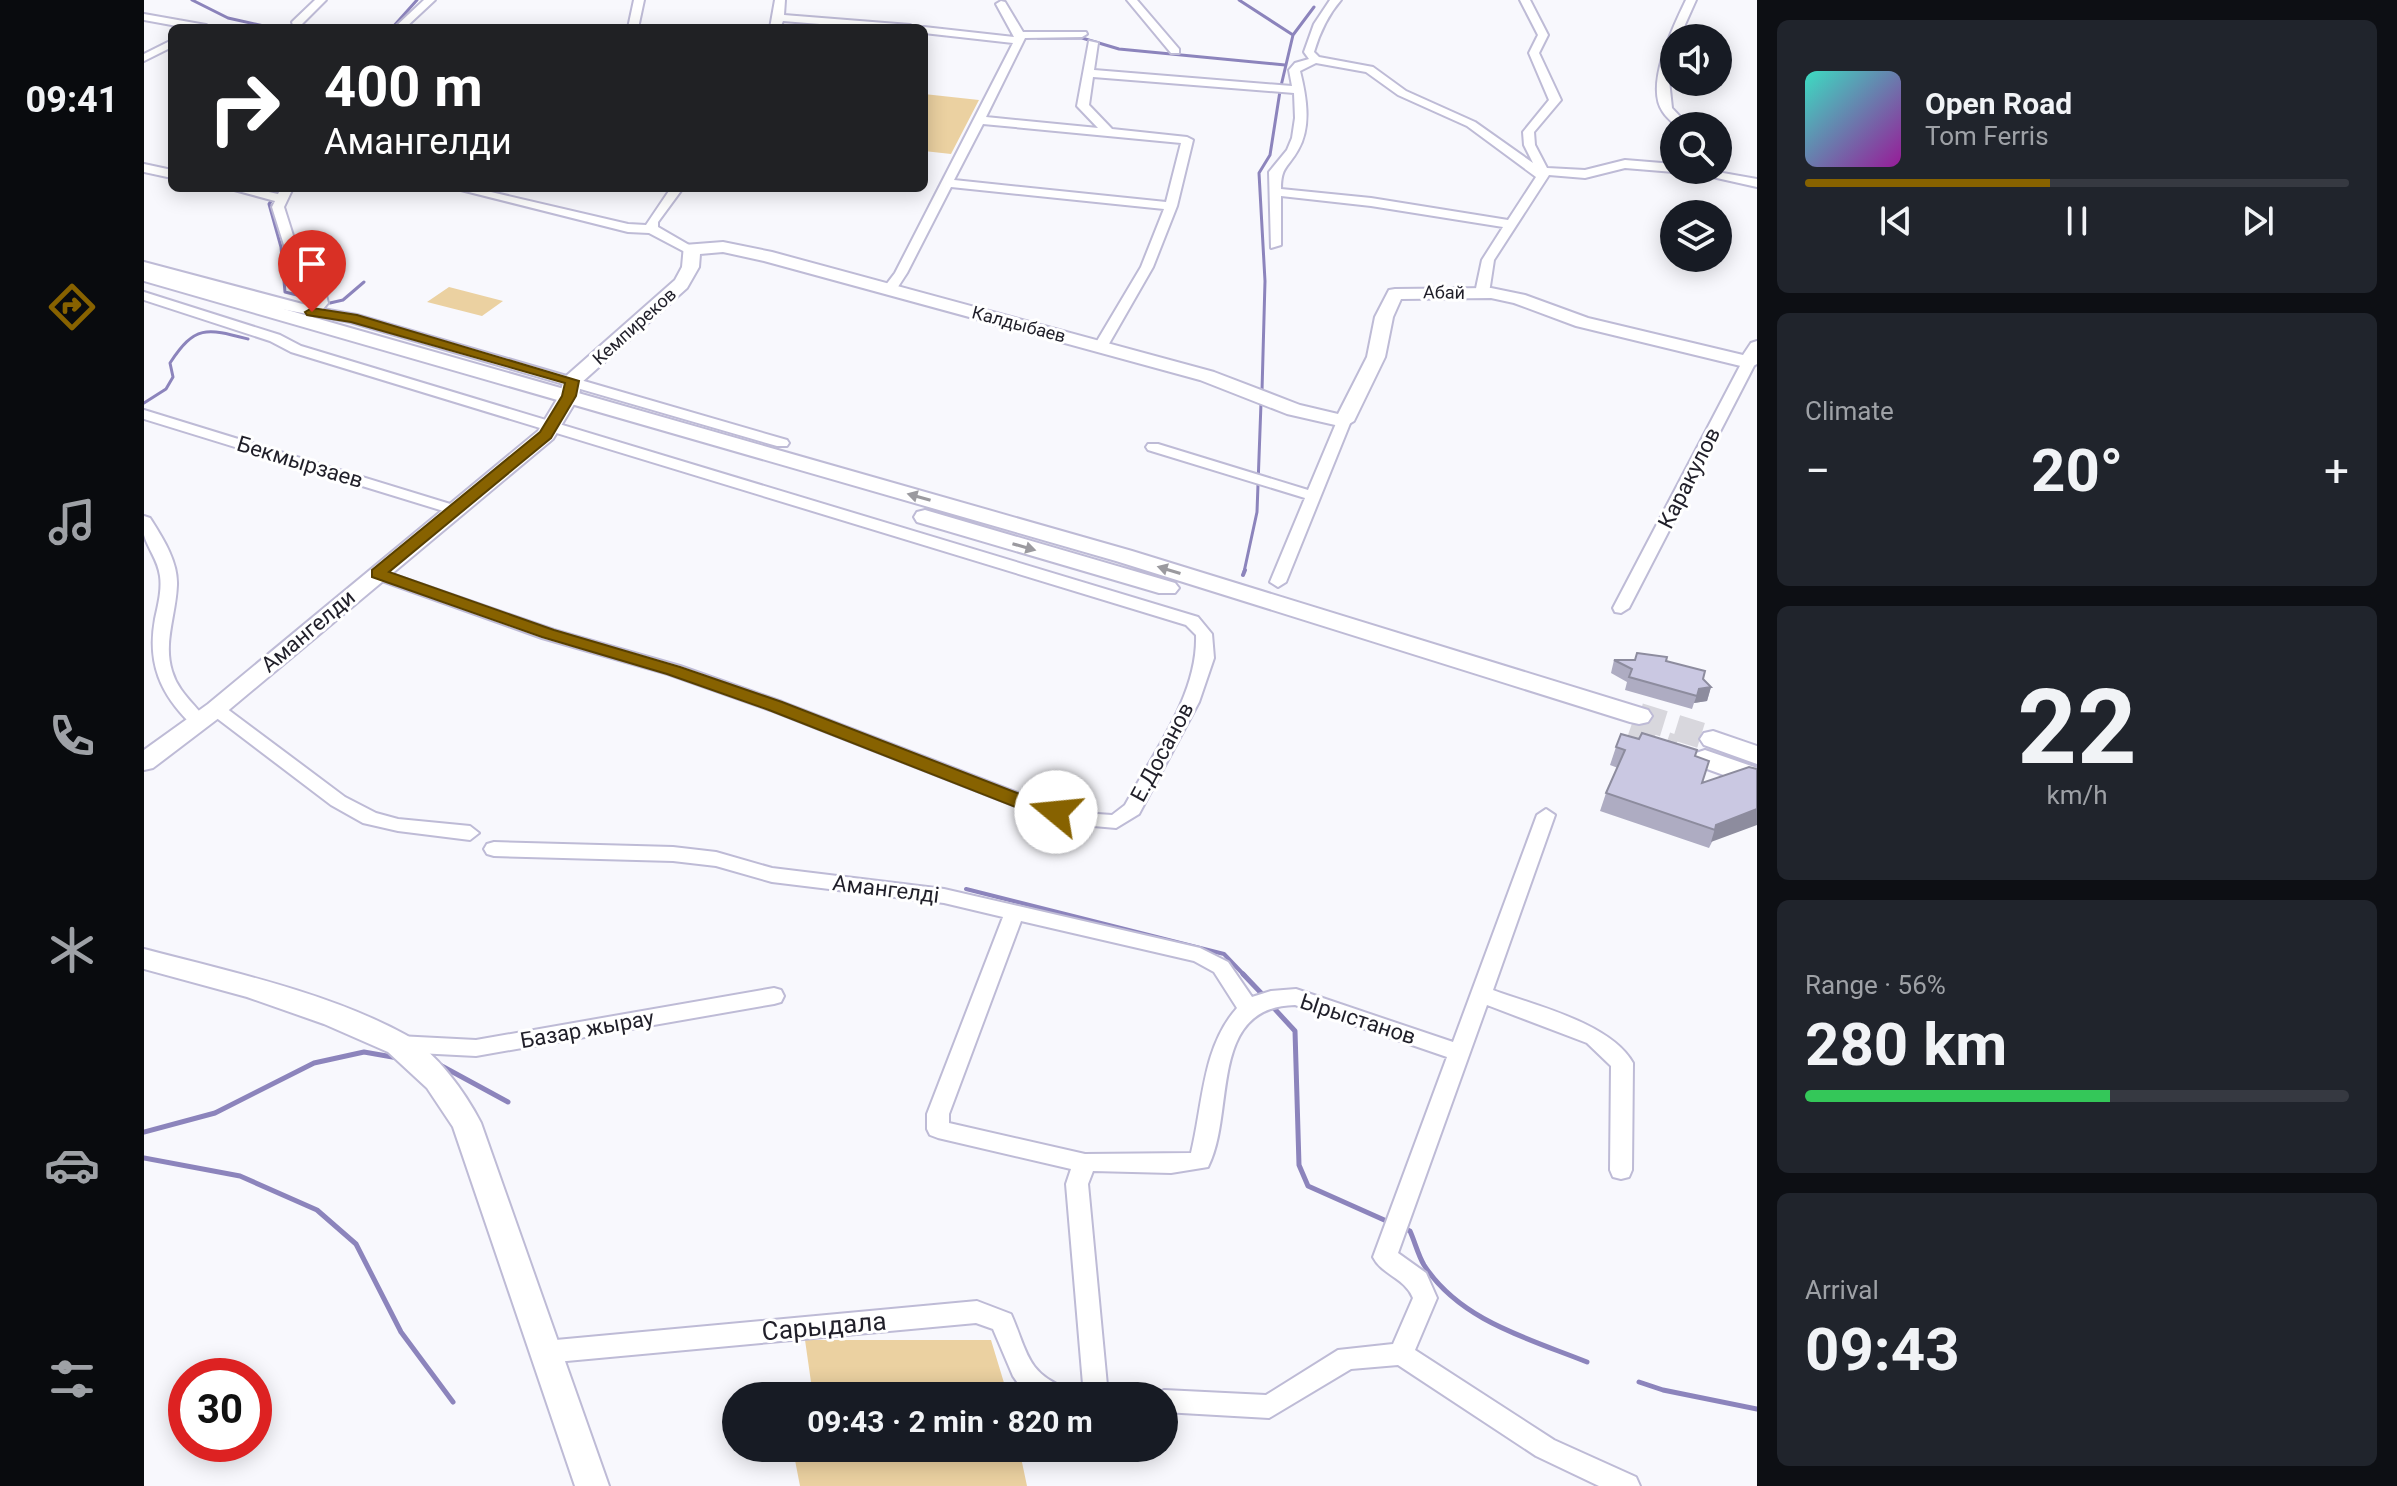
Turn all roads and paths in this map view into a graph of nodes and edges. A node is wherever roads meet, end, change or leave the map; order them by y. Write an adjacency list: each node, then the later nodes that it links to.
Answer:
1 (321, 0): 13 (street)
2 (430, 0): 14 (street)
3 (639, 0): 15 (street)
4 (780, 0): 11 (street)
5 (1132, 0): 24 (street)
6 (1336, 0): 27 (street)
7 (1525, 0): 36 (street)
8 (1691, 0): 30 (street)
9 (1001, 1): 20 (street)
10 (144, 17): 12 (street)
11 (777, 23): 16 (street)
12 (182, 24)
13 (296, 24)
14 (403, 24)
15 (634, 24)
16 (804, 24)
17 (928, 30): 18 (street)
18 (942, 32): 20 (street); 21 (street)
19 (1082, 34): 20 (street)
20 (1019, 38): 31 (street)
21 (928, 43)
22 (1093, 43): 28 (street)
23 (168, 45): 25 (street)
24 (1175, 51)
25 (147, 56): 26 (street)
26 (168, 59)
27 (1316, 60): 29 (street); 36 (street)
28 (1088, 73): 29 (street); 32 (street)
29 (1300, 90): 42 (street)
30 (1669, 112)
31 (979, 120): 32 (street); 38 (street)
32 (1108, 132): 44 (street)
33 (1660, 167): 36 (street)
34 (144, 168): 35 (street)
35 (168, 173)
36 (1543, 173): 45 (street)
37 (1732, 178): 39 (street)
38 (947, 183): 44 (street); 52 (street)
39 (1757, 183)
40 (476, 192): 46 (street)
41 (674, 192): 46 (street)
42 (1274, 192): 45 (street); 47 (street)
43 (284, 193): 55 (street)
44 (1171, 206): 56 (street)
45 (1513, 225): 53 (street)
46 (652, 229): 48 (street)
47 (1275, 245)
48 (690, 249): 52 (main road, Калдыбаев); 58 (main road, Кемпиреков)
49 (144, 266): 55 (street)
50 (144, 275): 58 (highway)
51 (144, 287): 58 (highway)
52 (889, 290): 56 (main road, Калдыбаев)
53 (1482, 293): 57 (main road, Абай); 60 (main road, Абай)
54 (144, 296): 58 (street)
55 (312, 312): 58 (street)
56 (1101, 346): 60 (main road, Калдыбаев)
57 (1752, 361): 68 (street, Каракулов)
58 (564, 403): 61 (street); 64 (main road, Амангелди); 66 (street, Е.Досанов); 70 (highway)
59 (144, 414): 64 (street, Бекмырзаев)
60 (1344, 421): 63 (street, Абай)
61 (782, 443)
62 (1153, 447): 63 (street)
63 (1314, 496): 67 (street, Абай)
64 (455, 510): 66 (main road, Амангелди)
65 (144, 521): 69 (street)
66 (377, 574): 69 (main road, Амангелди)
67 (1278, 582)
68 (1621, 608)
69 (207, 715): 72 (main road, Амангелди); 75 (street)
70 (1634, 724)
71 (1757, 755): 73 (highway)
72 (144, 762)
73 (1757, 778)
74 (1546, 815): 79 (street)
75 (470, 833)
76 (494, 849): 77 (street, Амангелді)
77 (1014, 913): 81 (street, Амангелді); 84 (street)
78 (144, 959): 82 (main road)
79 (1481, 994): 83 (street); 85 (street)
80 (774, 996): 82 (street, Базар жырау)
81 (1249, 1009): 83 (street, Ырыстанов); 84 (street)
82 (398, 1044): 86 (main road)
83 (1460, 1053): 87 (street)
84 (1085, 1163): 89 (street)
85 (1621, 1170)
86 (545, 1352): 88 (street, Сарыдала); 91 (main road)
87 (1401, 1354): 90 (street); 92 (street)
88 (1029, 1382)
89 (1095, 1382)
90 (1178, 1402)
91 (592, 1486)
92 (1627, 1486)

